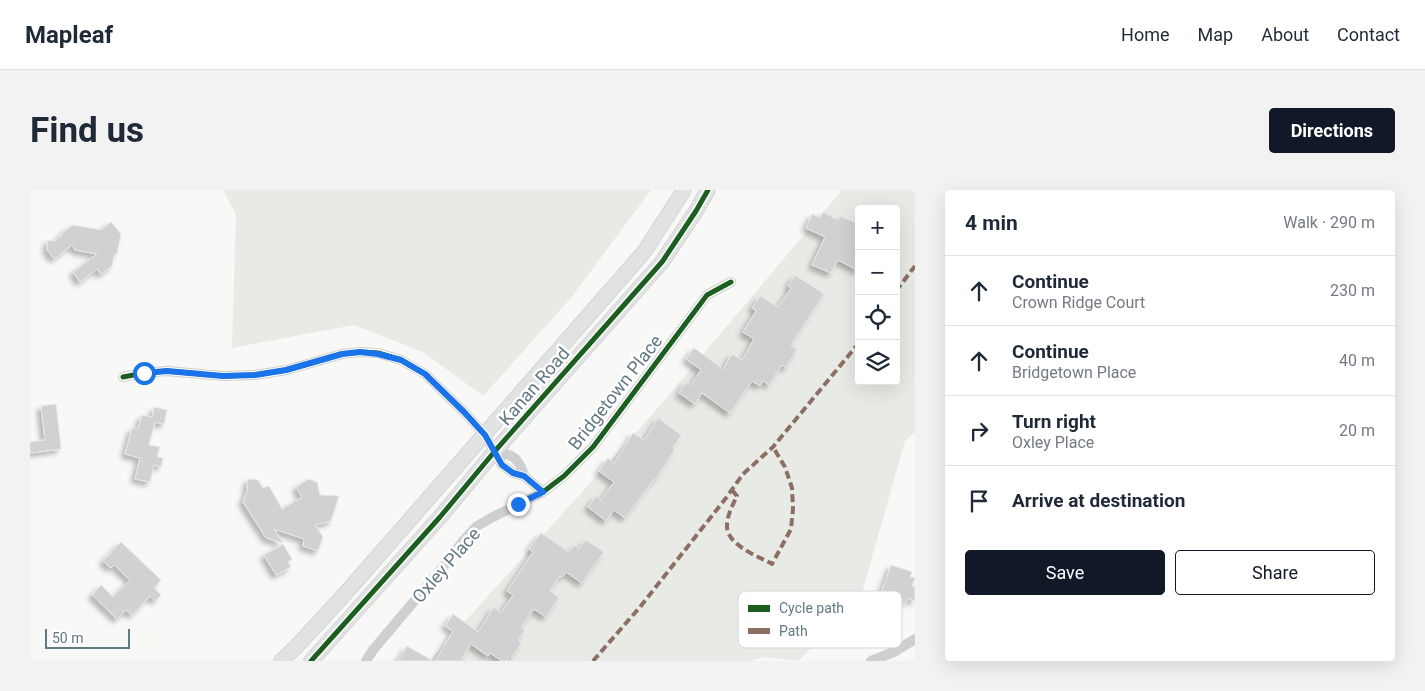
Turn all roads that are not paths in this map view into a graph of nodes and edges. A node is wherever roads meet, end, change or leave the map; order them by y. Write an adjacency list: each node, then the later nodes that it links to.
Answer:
1 (684, 190): 5 (main road, Kanan Road)
2 (708, 190): 6 (main road, Kanan Road)
3 (731, 282): 7 (street, Bridgetown Place)
4 (123, 377): 5 (street)
5 (485, 435): 6 (street); 11 (main road, Kanan Road)
6 (495, 451): 7 (street); 12 (main road, Kanan Road)
7 (543, 492): 13 (street, Oxley Place)
8 (915, 639): 9 (street)
9 (902, 647)
10 (900, 648): 14 (street)
11 (280, 661)
12 (311, 661)
13 (366, 661)
14 (871, 661)

